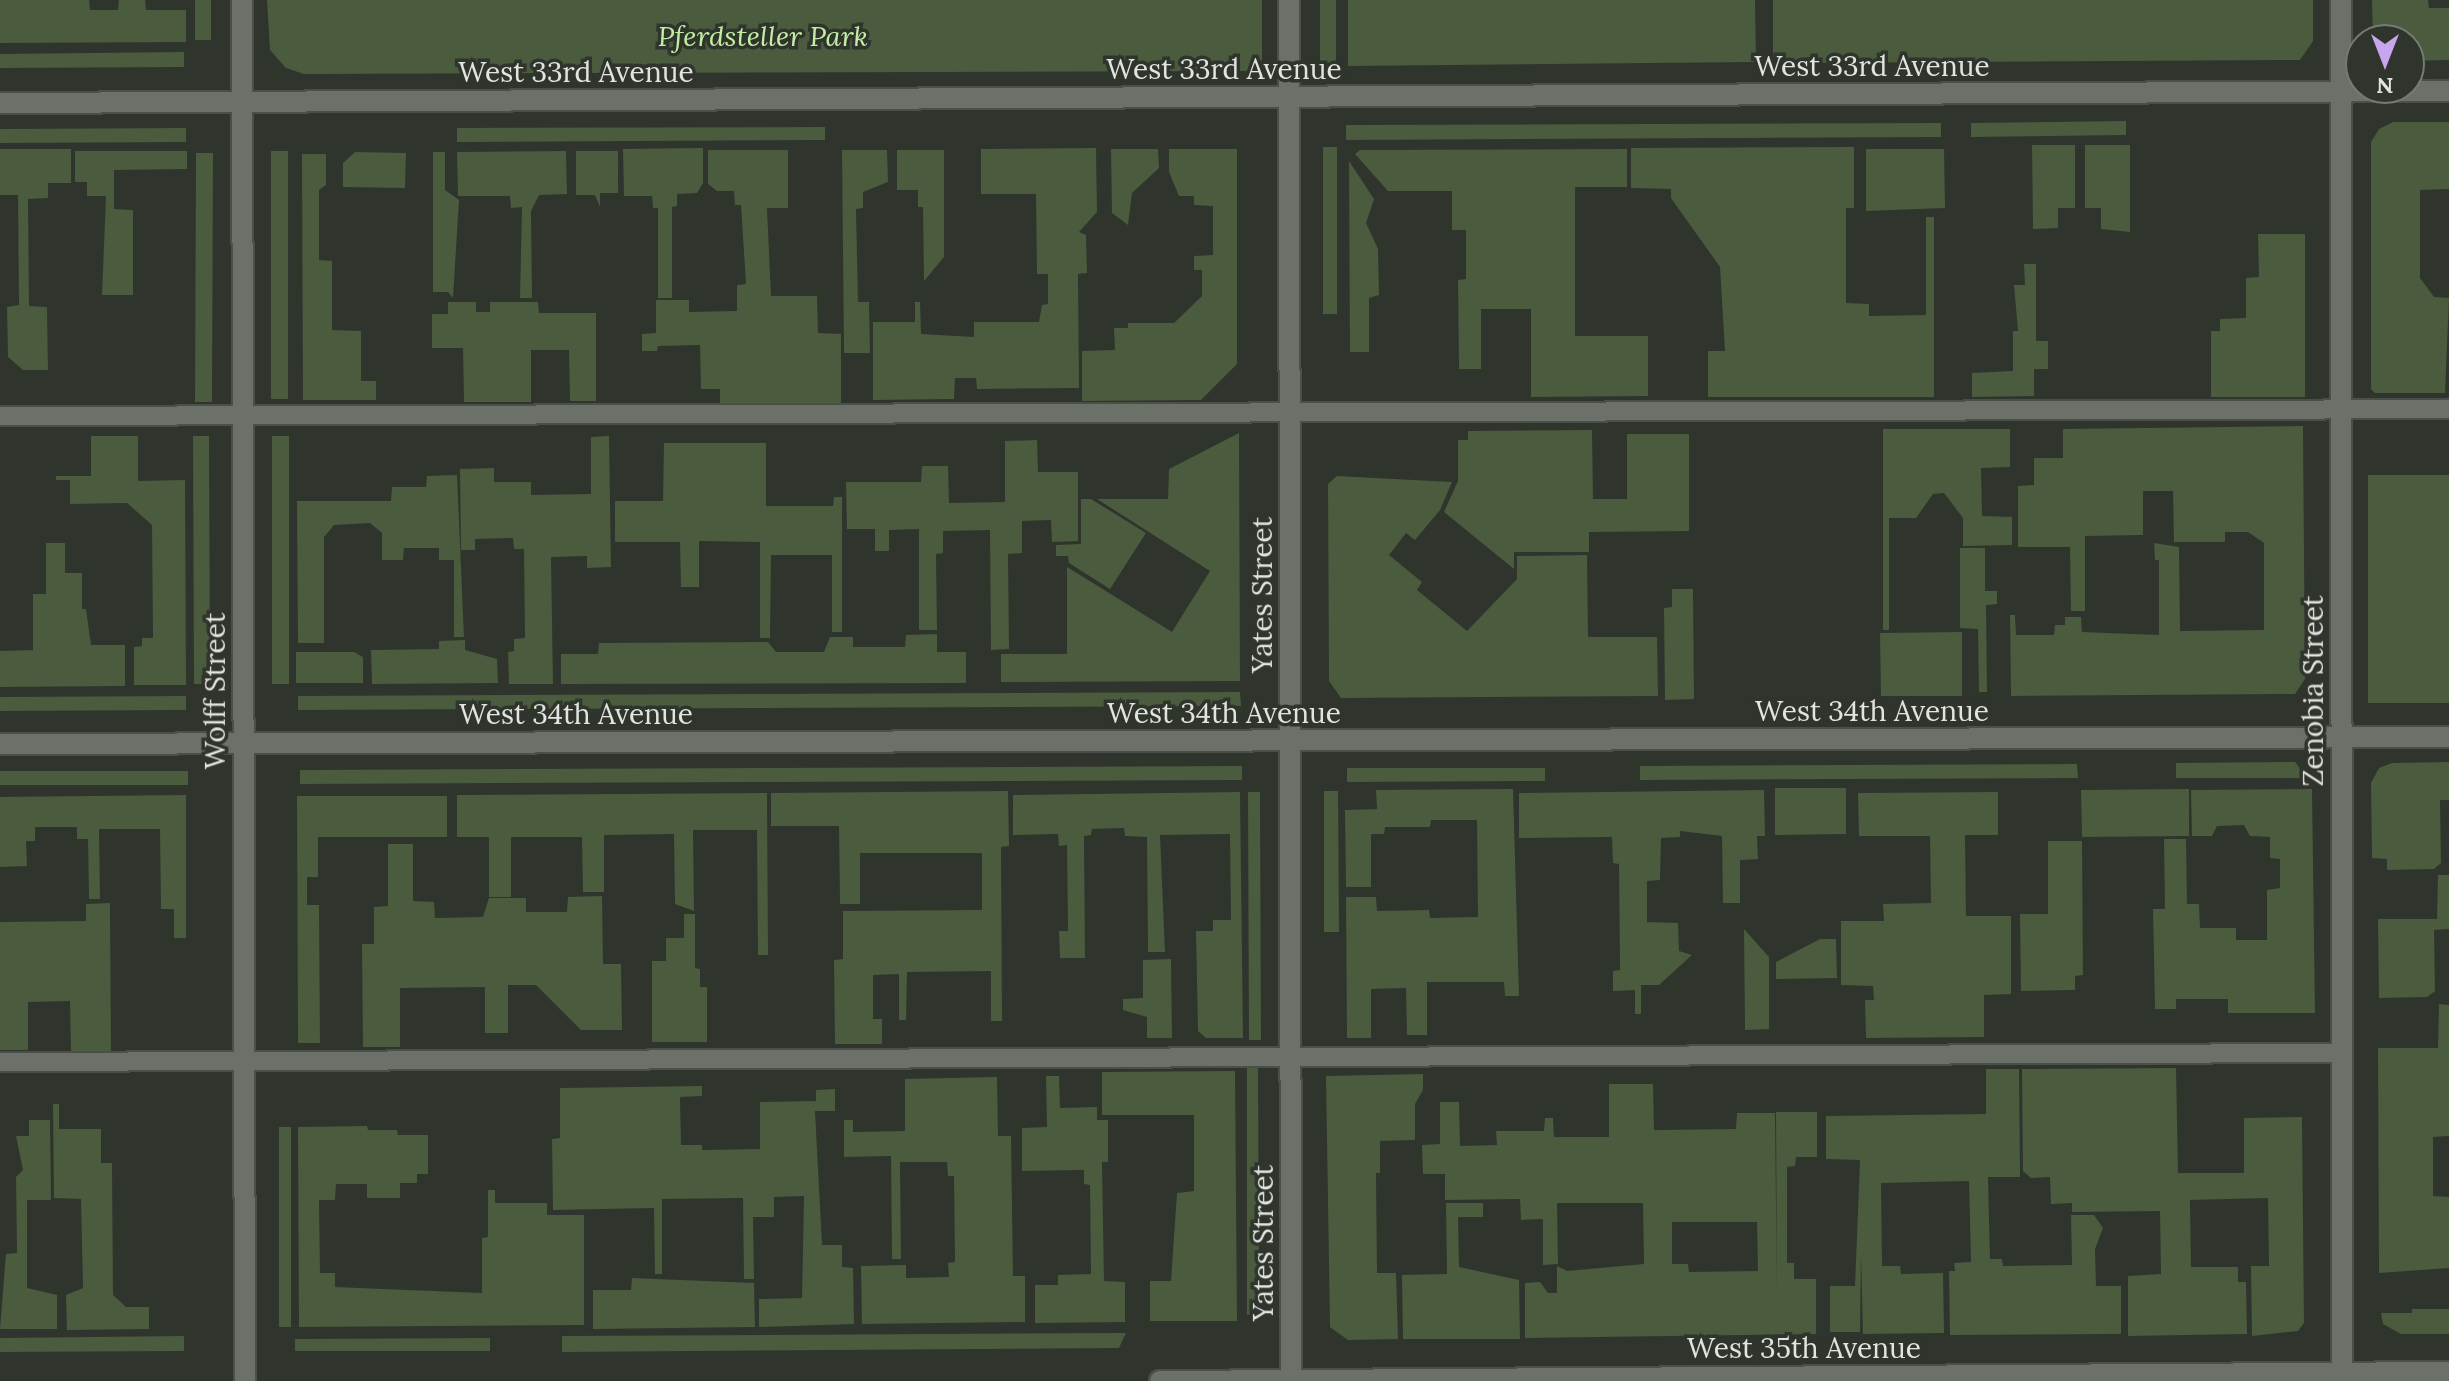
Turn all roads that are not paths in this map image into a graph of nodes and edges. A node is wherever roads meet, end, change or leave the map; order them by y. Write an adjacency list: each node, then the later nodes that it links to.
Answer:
1 (242, 0): 7 (street, Wolff Street)
2 (1289, 0): 6 (street, Yates Street)
3 (2341, 0): 4 (street, Zenobia Street)
4 (2341, 91): 5 (street, West 33rd Avenue); 6 (street, West 33rd Avenue); 9 (street, Zenobia Street)
5 (2449, 91)
6 (1289, 96): 7 (street, West 33rd Avenue); 11 (street, Yates Street)
7 (242, 102): 8 (street, West 33rd Avenue); 13 (street, Wolff Street)
8 (0, 103)
9 (2341, 409): 10 (lane); 11 (lane); 14 (street, Zenobia Street)
10 (2449, 409)
11 (1289, 413): 13 (lane); 16 (street, Yates Street)
12 (0, 416): 13 (lane)
13 (243, 416): 18 (street, Wolff Street)
14 (2341, 737): 15 (street, West 34th Avenue); 16 (street, West 34th Avenue); 19 (street, Zenobia Street)
15 (2449, 737)
16 (1290, 740): 18 (street, West 34th Avenue); 20 (street, Yates Street)
17 (0, 744): 18 (street, West 34th Avenue)
18 (243, 744): 21 (street, Wolff Street)
19 (2341, 1053): 20 (lane); 24 (street, Zenobia Street)
20 (1290, 1057): 21 (lane); 25 (street, Yates Street)
21 (244, 1061): 22 (lane); 26 (street, Wolff Street)
22 (0, 1062)
23 (2449, 1372): 24 (street, West 35th Avenue)
24 (2342, 1376): 25 (street, West 35th Avenue)
25 (1291, 1380): 27 (street, West 35th Avenue)
26 (245, 1381)
27 (1160, 1381)

